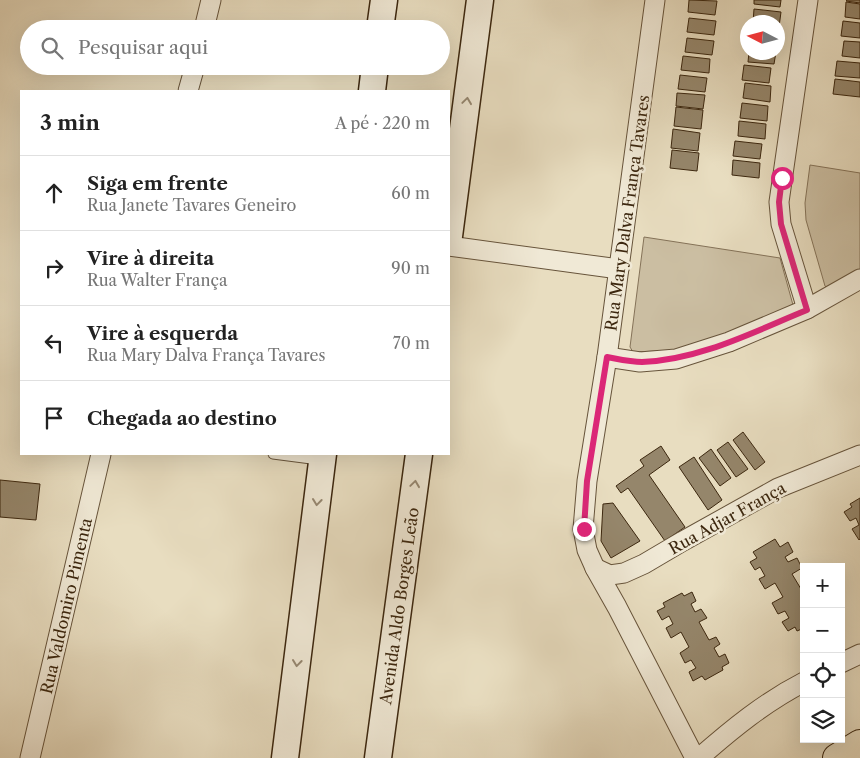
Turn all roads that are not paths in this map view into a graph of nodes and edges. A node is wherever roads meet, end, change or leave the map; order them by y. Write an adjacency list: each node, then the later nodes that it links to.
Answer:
1 (211, 0): 6 (street)
2 (384, 0): 7 (main road)
3 (480, 0): 12 (main road, one-way to 3)
4 (656, 0): 14 (street, Rua Mary Dalva França Tavares)
5 (808, 0): 16 (street)
6 (206, 20)
7 (381, 20)
8 (192, 75): 10 (street)
9 (374, 75): 11 (main road)
10 (188, 90)
11 (372, 90)
12 (450, 228)
13 (450, 246): 14 (street)
14 (619, 269): 17 (street, Rua Mary Dalva França Tavares)
15 (860, 279): 16 (street)
16 (807, 310): 17 (street)
17 (607, 357): 23 (street, Rua Mary Dalva França Tavares)
18 (101, 455): 29 (street, Rua Valdomiro Pimenta)
19 (289, 455): 22 (lane)
20 (420, 455): 31 (main road, Avenida Aldo Borges Leão, one-way to 20)
21 (860, 455): 23 (street, Rua Adjar França)
22 (322, 457): 30 (main road, one-way to 30)
23 (595, 568): 32 (street, Rua Mary Dalva França Tavares)
24 (860, 654): 25 (street)
25 (845, 661)
26 (800, 684): 33 (street)
27 (860, 744): 34 (main road)
28 (860, 750): 35 (main road)
29 (30, 758)
30 (285, 758)
31 (378, 758)
32 (695, 758)
33 (699, 758)
34 (837, 758)
35 (842, 758)

